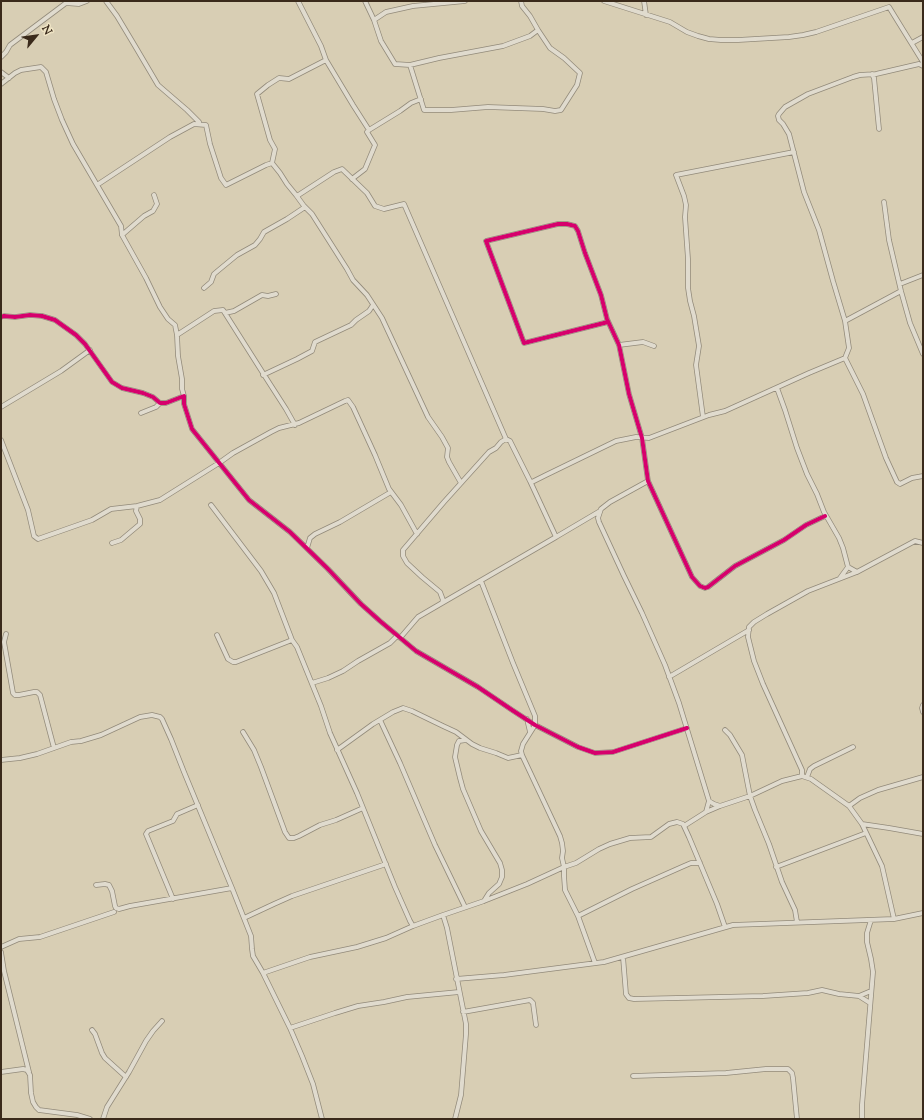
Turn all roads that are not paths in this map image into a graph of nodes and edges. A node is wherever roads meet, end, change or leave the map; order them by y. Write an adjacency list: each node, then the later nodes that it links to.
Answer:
1 (86, 1): 16 (street)
2 (106, 1): 25 (street)
3 (298, 1): 17 (street)
4 (365, 1): 12 (street)
5 (465, 1): 12 (street)
6 (521, 1): 13 (street)
7 (604, 1): 11 (street)
8 (644, 1): 11 (street)
9 (886, 1): 10 (street)
10 (889, 6): 11 (street); 15 (street)
11 (646, 15)
12 (374, 20): 19 (street)
13 (538, 30): 19 (street); 24 (street)
14 (923, 37): 15 (street)
15 (912, 43): 18 (street)
16 (1, 57)
17 (326, 60): 27 (street); 29 (street)
18 (922, 63): 21 (street)
19 (410, 65): 24 (street)
20 (1, 72): 22 (street)
21 (874, 75): 26 (street); 28 (street)
22 (9, 78): 23 (street); 31 (street)
23 (1, 84)
24 (421, 99): 27 (street)
25 (198, 124): 29 (street); 31 (street)
26 (879, 129)
27 (369, 130): 30 (street)
28 (794, 152): 45 (street); 61 (street)
29 (272, 163): 33 (street)
30 (352, 179): 33 (street); 64 (street)
31 (97, 185): 36 (street)
32 (154, 195): 36 (street)
33 (297, 196): 35 (street)
34 (884, 202): 38 (street)
35 (305, 207): 39 (street); 42 (street)
36 (122, 235): 47 (street)
37 (923, 275): 38 (street)
38 (900, 284): 40 (street)
39 (204, 288)
40 (901, 291): 45 (street); 49 (street)
41 (276, 294): 43 (street)
42 (373, 305): 55 (street); 70 (street)
43 (225, 313): 47 (street); 55 (street)
44 (1, 317): 52 (street)
45 (845, 321): 54 (street)
46 (608, 322): 46 (street); 50 (street)
47 (177, 335): 57 (street)
48 (923, 338): 49 (street)
49 (917, 340): 53 (street)
50 (619, 345): 51 (street); 63 (street)
51 (654, 346)
52 (90, 350): 58 (street); 59 (street)
53 (923, 354)
54 (845, 358): 56 (street); 67 (street)
55 (264, 375): 62 (street)
56 (777, 388): 61 (street); 75 (street)
57 (184, 396): 58 (street); 66 (street)
58 (160, 403): 60 (street)
59 (1, 408)
60 (142, 413)
61 (703, 417): 63 (street)
62 (295, 425): 66 (street); 71 (street)
63 (642, 438): 68 (street); 69 (street)
64 (506, 439): 68 (street); 70 (street)
65 (1, 440): 73 (street)
66 (219, 463): 73 (street); 80 (street)
67 (923, 476)
68 (530, 481): 77 (street)
69 (648, 481): 74 (street); 75 (street)
70 (461, 483): 76 (street)
71 (391, 492): 76 (street); 80 (street)
72 (211, 505): 90 (street)
73 (137, 506): 78 (street)
74 (600, 511): 77 (street); 91 (street)
75 (825, 516): 81 (street)
76 (416, 534): 85 (street)
77 (556, 538): 84 (street)
78 (112, 543)
79 (923, 543): 82 (street)
80 (307, 548): 89 (street)
81 (848, 567): 82 (street); 83 (street)
82 (857, 572): 83 (street)
83 (839, 579): 86 (street)
84 (481, 581): 85 (street); 97 (street)
85 (442, 603): 89 (street)
86 (748, 630): 91 (street); 108 (street)
87 (6, 634): 104 (street)
88 (217, 636): 90 (street)
89 (399, 637): 92 (street); 95 (street)
90 (292, 640): 92 (street)
91 (669, 677): 98 (street)
92 (312, 683): 105 (street)
93 (923, 705): 94 (street)
94 (923, 712)
95 (527, 719): 97 (street); 101 (street)
96 (380, 720): 102 (street); 105 (street); 130 (street)
97 (535, 725): 98 (street); 101 (street)
98 (687, 728): 112 (street)
99 (725, 730): 111 (street)
100 (243, 732): 116 (street)
101 (530, 732): 106 (street)
102 (466, 740): 106 (street); 129 (street)
103 (853, 747): 109 (street)
104 (54, 748): 107 (street); 113 (street)
105 (337, 750): 116 (street)
106 (522, 756): 124 (street)
107 (1, 760)
108 (802, 776): 109 (street); 111 (street)
109 (807, 777): 115 (street)
110 (923, 777): 115 (street)
111 (750, 796): 114 (street); 125 (street)
112 (709, 800): 114 (street); 117 (street)
113 (198, 805): 127 (street); 128 (street)
114 (720, 806): 117 (street)
115 (849, 806): 118 (street)
116 (363, 808): 123 (street)
117 (706, 812): 119 (street)
118 (862, 824): 120 (street); 121 (street)
119 (684, 826): 122 (street); 124 (street)
120 (866, 833): 125 (street); 136 (street)
121 (923, 834)
122 (700, 863): 134 (street); 140 (street)
123 (386, 864): 135 (street); 139 (street)
124 (564, 867): 129 (street); 134 (street)
125 (776, 867): 138 (street)
126 (96, 885): 128 (street)
127 (232, 888): 128 (street); 135 (street)
128 (173, 898)
129 (484, 901): 130 (street)
130 (465, 908): 133 (street)
131 (114, 912): 141 (street)
132 (923, 913): 136 (street)
133 (443, 915): 139 (street); 147 (street)
134 (578, 916): 144 (street)
135 (244, 918): 146 (street)
136 (894, 919): 137 (street)
137 (871, 920): 138 (street); 148 (street)
138 (797, 922): 140 (street)
139 (413, 926): 146 (street)
140 (725, 927): 143 (street)
141 (1, 947)
142 (1, 952): 145 (street)
143 (623, 956): 144 (street); 150 (street)
144 (595, 963): 147 (street)
145 (3, 971): 158 (street)
146 (263, 973): 155 (street)
147 (456, 979): 149 (street)
148 (871, 991): 150 (street); 151 (street)
149 (459, 992): 152 (street); 155 (street)
150 (859, 996): 151 (street)
151 (870, 1003): 166 (street)
152 (463, 1012): 154 (street); 164 (street)
153 (162, 1021): 160 (street)
154 (536, 1025)
155 (290, 1028): 163 (street)
156 (92, 1030): 160 (street)
157 (1, 1072): 158 (street)
158 (29, 1072): 161 (street)
159 (632, 1076): 165 (street)
160 (126, 1077): 162 (street)
161 (90, 1119)
162 (103, 1119)
163 (322, 1119)
164 (455, 1119)
165 (797, 1119)
166 (862, 1119)

